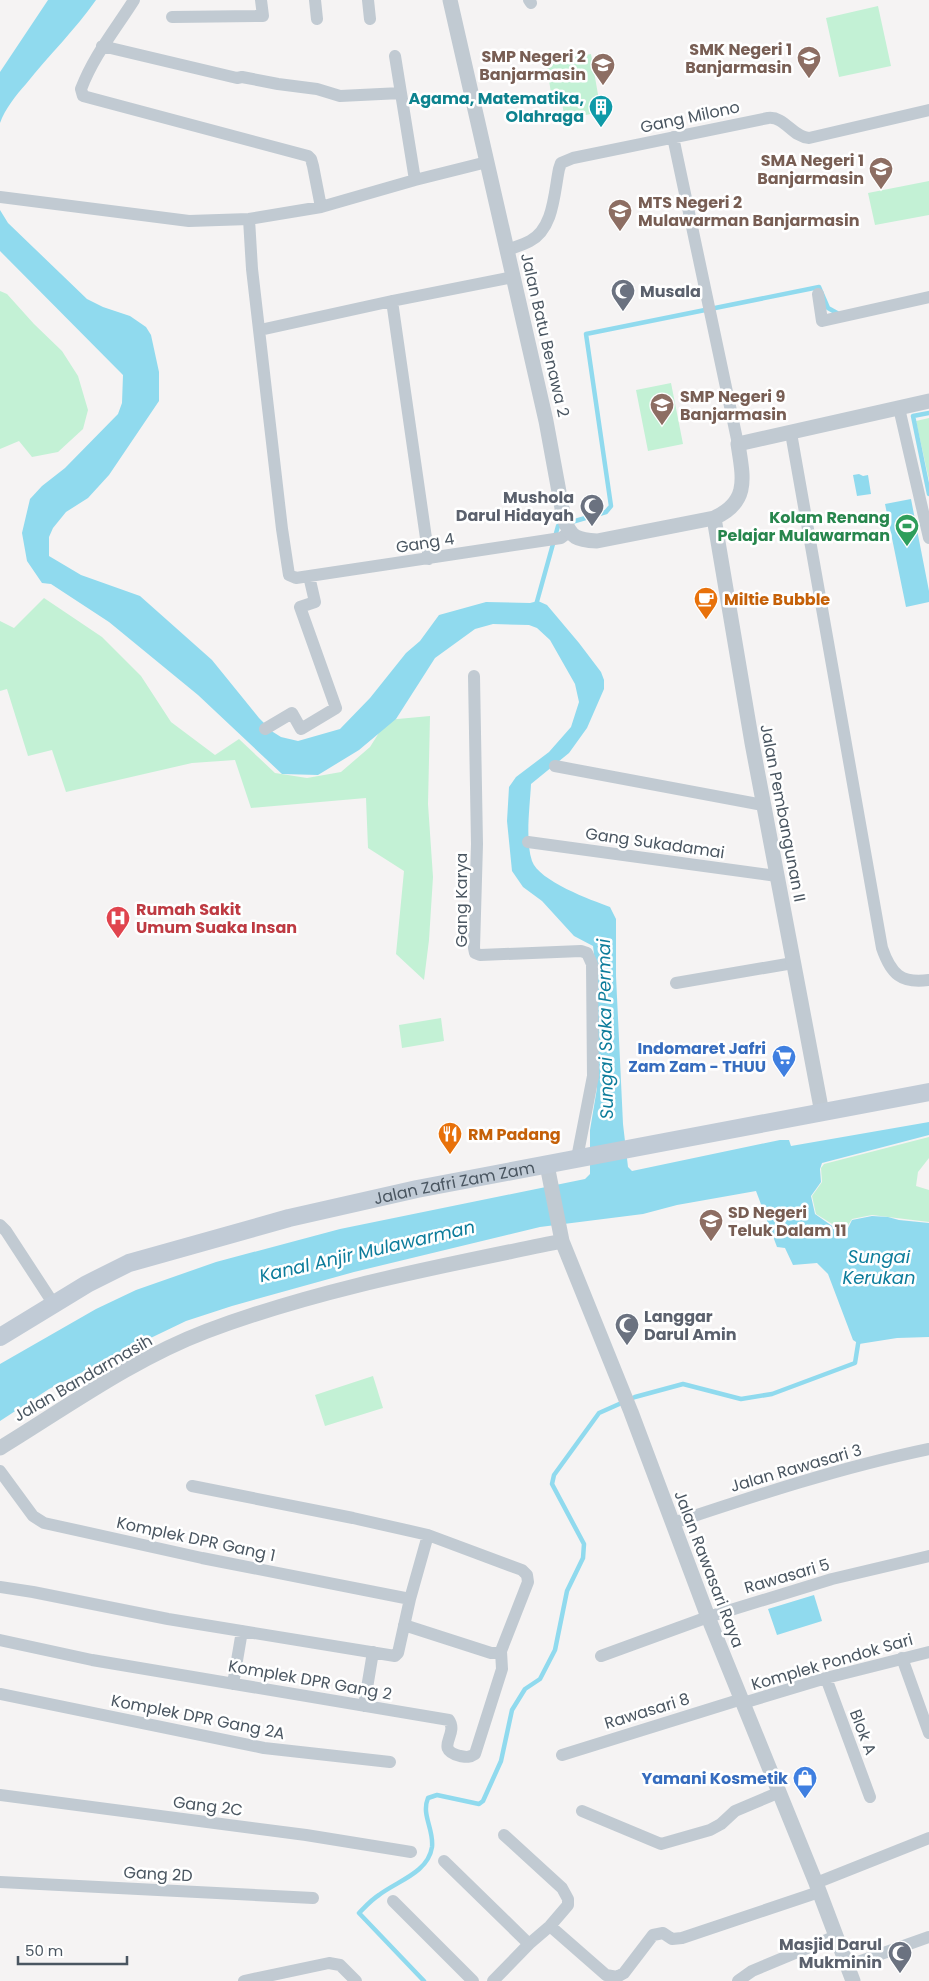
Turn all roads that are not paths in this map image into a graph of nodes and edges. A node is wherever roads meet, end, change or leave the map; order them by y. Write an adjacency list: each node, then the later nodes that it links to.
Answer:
1 (134, 0): 9 (street)
2 (261, 0): 6 (street)
3 (315, 0): 7 (street)
4 (368, 0): 8 (street)
5 (450, 0): 14 (street, Jalan Batu Benawa 2)
6 (172, 17)
7 (317, 18)
8 (370, 19)
9 (102, 46): 11 (street); 17 (street)
10 (395, 56): 11 (street)
11 (401, 92): 15 (street)
12 (929, 110): 13 (street, Gang Milono)
13 (673, 137): 19 (street, Gang Milono); 28 (street)
14 (487, 162): 15 (street); 19 (street, Jalan Batu Benawa 2)
15 (415, 180): 17 (street)
16 (0, 197): 18 (street)
17 (321, 207): 18 (street)
18 (249, 219): 24 (street)
19 (508, 250): 20 (street, Jalan Batu Benawa 2)
20 (513, 277): 23 (street); 30 (street, Jalan Batu Benawa 2)
21 (818, 294): 22 (street)
22 (929, 297)
23 (392, 301): 24 (street); 32 (street)
24 (260, 330): 33 (street, Gang 4)
25 (929, 401): 26 (street)
26 (899, 408): 27 (street); 31 (street)
27 (791, 433): 28 (street); 41 (street)
28 (738, 444): 29 (street)
29 (714, 518): 30 (street); 37 (street, Jalan Pembangunan II)
30 (565, 530): 32 (street, Gang 4)
31 (929, 538)
32 (429, 559): 33 (street, Gang 4)
33 (309, 576): 35 (street)
34 (474, 676): 45 (street, Gang Karya)
35 (265, 729)
36 (556, 766): 37 (street)
37 (763, 805): 39 (street, Jalan Pembangunan II)
38 (528, 842): 39 (street, Gang Sukadamai)
39 (777, 876): 40 (street, Jalan Pembangunan II)
40 (793, 964): 42 (street); 44 (street, Jalan Pembangunan II)
41 (929, 980)
42 (676, 982)
43 (929, 1092): 44 (main road, Jalan Zafri Zam Zam)
44 (822, 1113): 45 (main road, Jalan Zafri Zam Zam)
45 (581, 1158): 46 (main road, Jalan Zafri Zam Zam)
46 (548, 1171): 48 (street, Jalan Rawasari Raya); 49 (main road, Jalan Zafri Zam Zam)
47 (0, 1225): 49 (street)
48 (561, 1238): 51 (street, Jalan Bandarmasih); 55 (street, Jalan Rawasari Raya)
49 (53, 1303): 50 (main road, Jalan Zafri Zam Zam)
50 (0, 1337)
51 (0, 1448)
52 (929, 1449): 55 (street, Jalan Rawasari 3)
53 (0, 1471): 59 (street, Komplek DPR Gang 1)
54 (192, 1486): 56 (street)
55 (673, 1523): 60 (street, Jalan Rawasari Raya)
56 (428, 1535): 59 (street); 64 (street)
57 (929, 1556): 60 (street, Rawasari 5)
58 (0, 1587): 62 (street)
59 (410, 1599): 61 (street)
60 (708, 1617): 67 (street, Rawasari 5); 72 (street, Jalan Rawasari Raya)
61 (404, 1625): 64 (street); 65 (street)
62 (242, 1631): 65 (street); 70 (street)
63 (0, 1640): 70 (street, Komplek DPR Gang 2)
64 (501, 1651): 73 (street, Komplek DPR Gang 2)
65 (373, 1652): 73 (street)
66 (929, 1652): 68 (street, Komplek Pondok Sari)
67 (601, 1656)
68 (902, 1658): 69 (street, Komplek Pondok Sari); 74 (street)
69 (826, 1678): 72 (street, Komplek Pondok Sari); 79 (street, Blok A)
70 (233, 1684): 73 (street, Komplek DPR Gang 2)
71 (0, 1694): 76 (street, Komplek DPR Gang 2A)
72 (742, 1701): 75 (street, Rawasari 8); 77 (street, Jalan Rawasari Raya)
73 (364, 1706)
74 (929, 1733)
75 (562, 1755)
76 (390, 1762)
77 (780, 1792): 80 (street); 86 (street, Jalan Rawasari Raya)
78 (0, 1795): 83 (street, Gang 2C)
79 (870, 1797)
80 (582, 1811)
81 (504, 1835): 89 (street)
82 (929, 1838): 86 (street)
83 (411, 1852)
84 (444, 1861): 92 (street)
85 (0, 1882): 87 (street, Gang 2D)
86 (817, 1887): 89 (street); 90 (street, Jalan Rawasari Raya)
87 (313, 1898)
88 (393, 1901): 96 (street)
89 (550, 1926): 92 (street)
90 (836, 1936): 93 (street, Jalan Rawasari Raya); 98 (street)
91 (929, 1937): 93 (street)
92 (528, 1944): 97 (street)
93 (848, 1966): 99 (street, Jalan Rawasari Raya)
94 (244, 1981): 95 (street)
95 (356, 1981)
96 (472, 1981)
97 (493, 1981)
98 (738, 1981)
99 (853, 1981)

